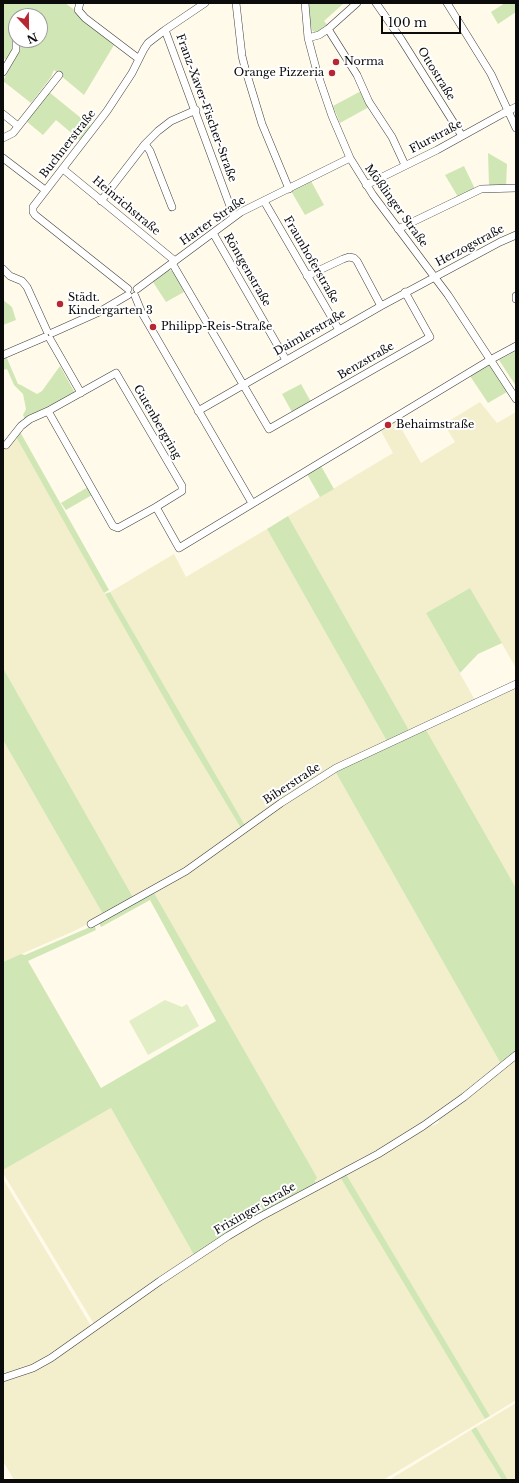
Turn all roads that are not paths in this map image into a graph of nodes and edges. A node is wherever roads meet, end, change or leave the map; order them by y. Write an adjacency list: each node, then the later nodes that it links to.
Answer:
1 (80, 3): 12 (street)
2 (205, 3): 9 (street, Buchnerstraße)
3 (236, 3): 31 (street)
4 (305, 3): 10 (street, Mößlinger Straße)
5 (357, 3): 8 (street)
6 (376, 3): 21 (street, Ottostraße)
7 (447, 3): 17 (street)
8 (328, 29): 10 (street); 26 (street)
9 (165, 30): 12 (street, Buchnerstraße); 16 (street, Franz-Xaver-Fischer-Straße)
10 (308, 38): 25 (street, Mößlinger Straße)
11 (16, 48): 13 (street)
12 (139, 59): 27 (street, Buchnerstraße)
13 (3, 72)
14 (58, 75): 19 (street)
15 (516, 107): 17 (street, Flurstraße)
16 (196, 110): 23 (street); 35 (street, Franz-Xaver-Fischer-Straße)
17 (508, 110): 20 (street); 21 (street, Flurstraße)
18 (3, 114): 19 (street)
19 (18, 126): 22 (street)
20 (516, 128)
21 (462, 136): 26 (street, Flurstraße)
22 (3, 138)
23 (145, 144): 32 (street); 34 (street)
24 (3, 158): 30 (street)
25 (350, 158): 28 (street, Mößlinger Straße); 31 (street, Harter Straße)
26 (405, 166): 28 (street, Flurstraße)
27 (63, 168): 30 (street, Buchnerstraße); 32 (street, Heinrichstraße)
28 (366, 185): 36 (street, Mößlinger Straße)
29 (516, 188): 36 (street)
30 (45, 190): 43 (street, Buchnerstraße)
31 (289, 190): 33 (street, Harter Straße)
32 (101, 200): 39 (street, Heinrichstraße)
33 (264, 201): 35 (street, Harter Straße); 41 (street, Fraunhoferstraße)
34 (172, 207)
35 (234, 217): 37 (street, Harter Straße)
36 (398, 229): 42 (street, Mößlinger Straße)
37 (213, 233): 39 (street, Harter Straße); 50 (street, Röntgenstraße)
38 (516, 235): 42 (street, Herzogstraße)
39 (173, 262): 43 (street, Harter Straße); 52 (street)
40 (3, 269): 47 (street)
41 (307, 276): 45 (street); 46 (street, Fraunhoferstraße)
42 (435, 277): 44 (street, Daimlerstraße); 51 (street, Mößlinger Straße)
43 (132, 292): 47 (street, Harter Straße); 55 (street)
44 (405, 292): 45 (street, Daimlerstraße); 52 (street, Benzstraße)
45 (381, 306): 46 (street, Daimlerstraße)
46 (339, 330): 50 (street, Daimlerstraße)
47 (49, 335): 49 (street, Harter Straße); 53 (street)
48 (516, 346): 51 (street)
49 (3, 355)
50 (286, 360): 52 (street, Daimlerstraße)
51 (490, 360): 54 (street, Mößlinger Straße); 58 (street)
52 (243, 385): 55 (street, Daimlerstraße)
53 (81, 393): 56 (street, Gutenbergring); 59 (street, Gutenbergring)
54 (516, 399)
55 (198, 411): 58 (street)
56 (48, 412): 57 (street, Gutenbergring); 59 (street, Gutenbergring)
57 (6, 444)
58 (252, 503): 59 (street)
59 (156, 507)
60 (516, 684): 61 (street, Biberstraße)
61 (91, 924)
62 (516, 1055): 63 (street, Frixinger Straße)
63 (3, 1378)

